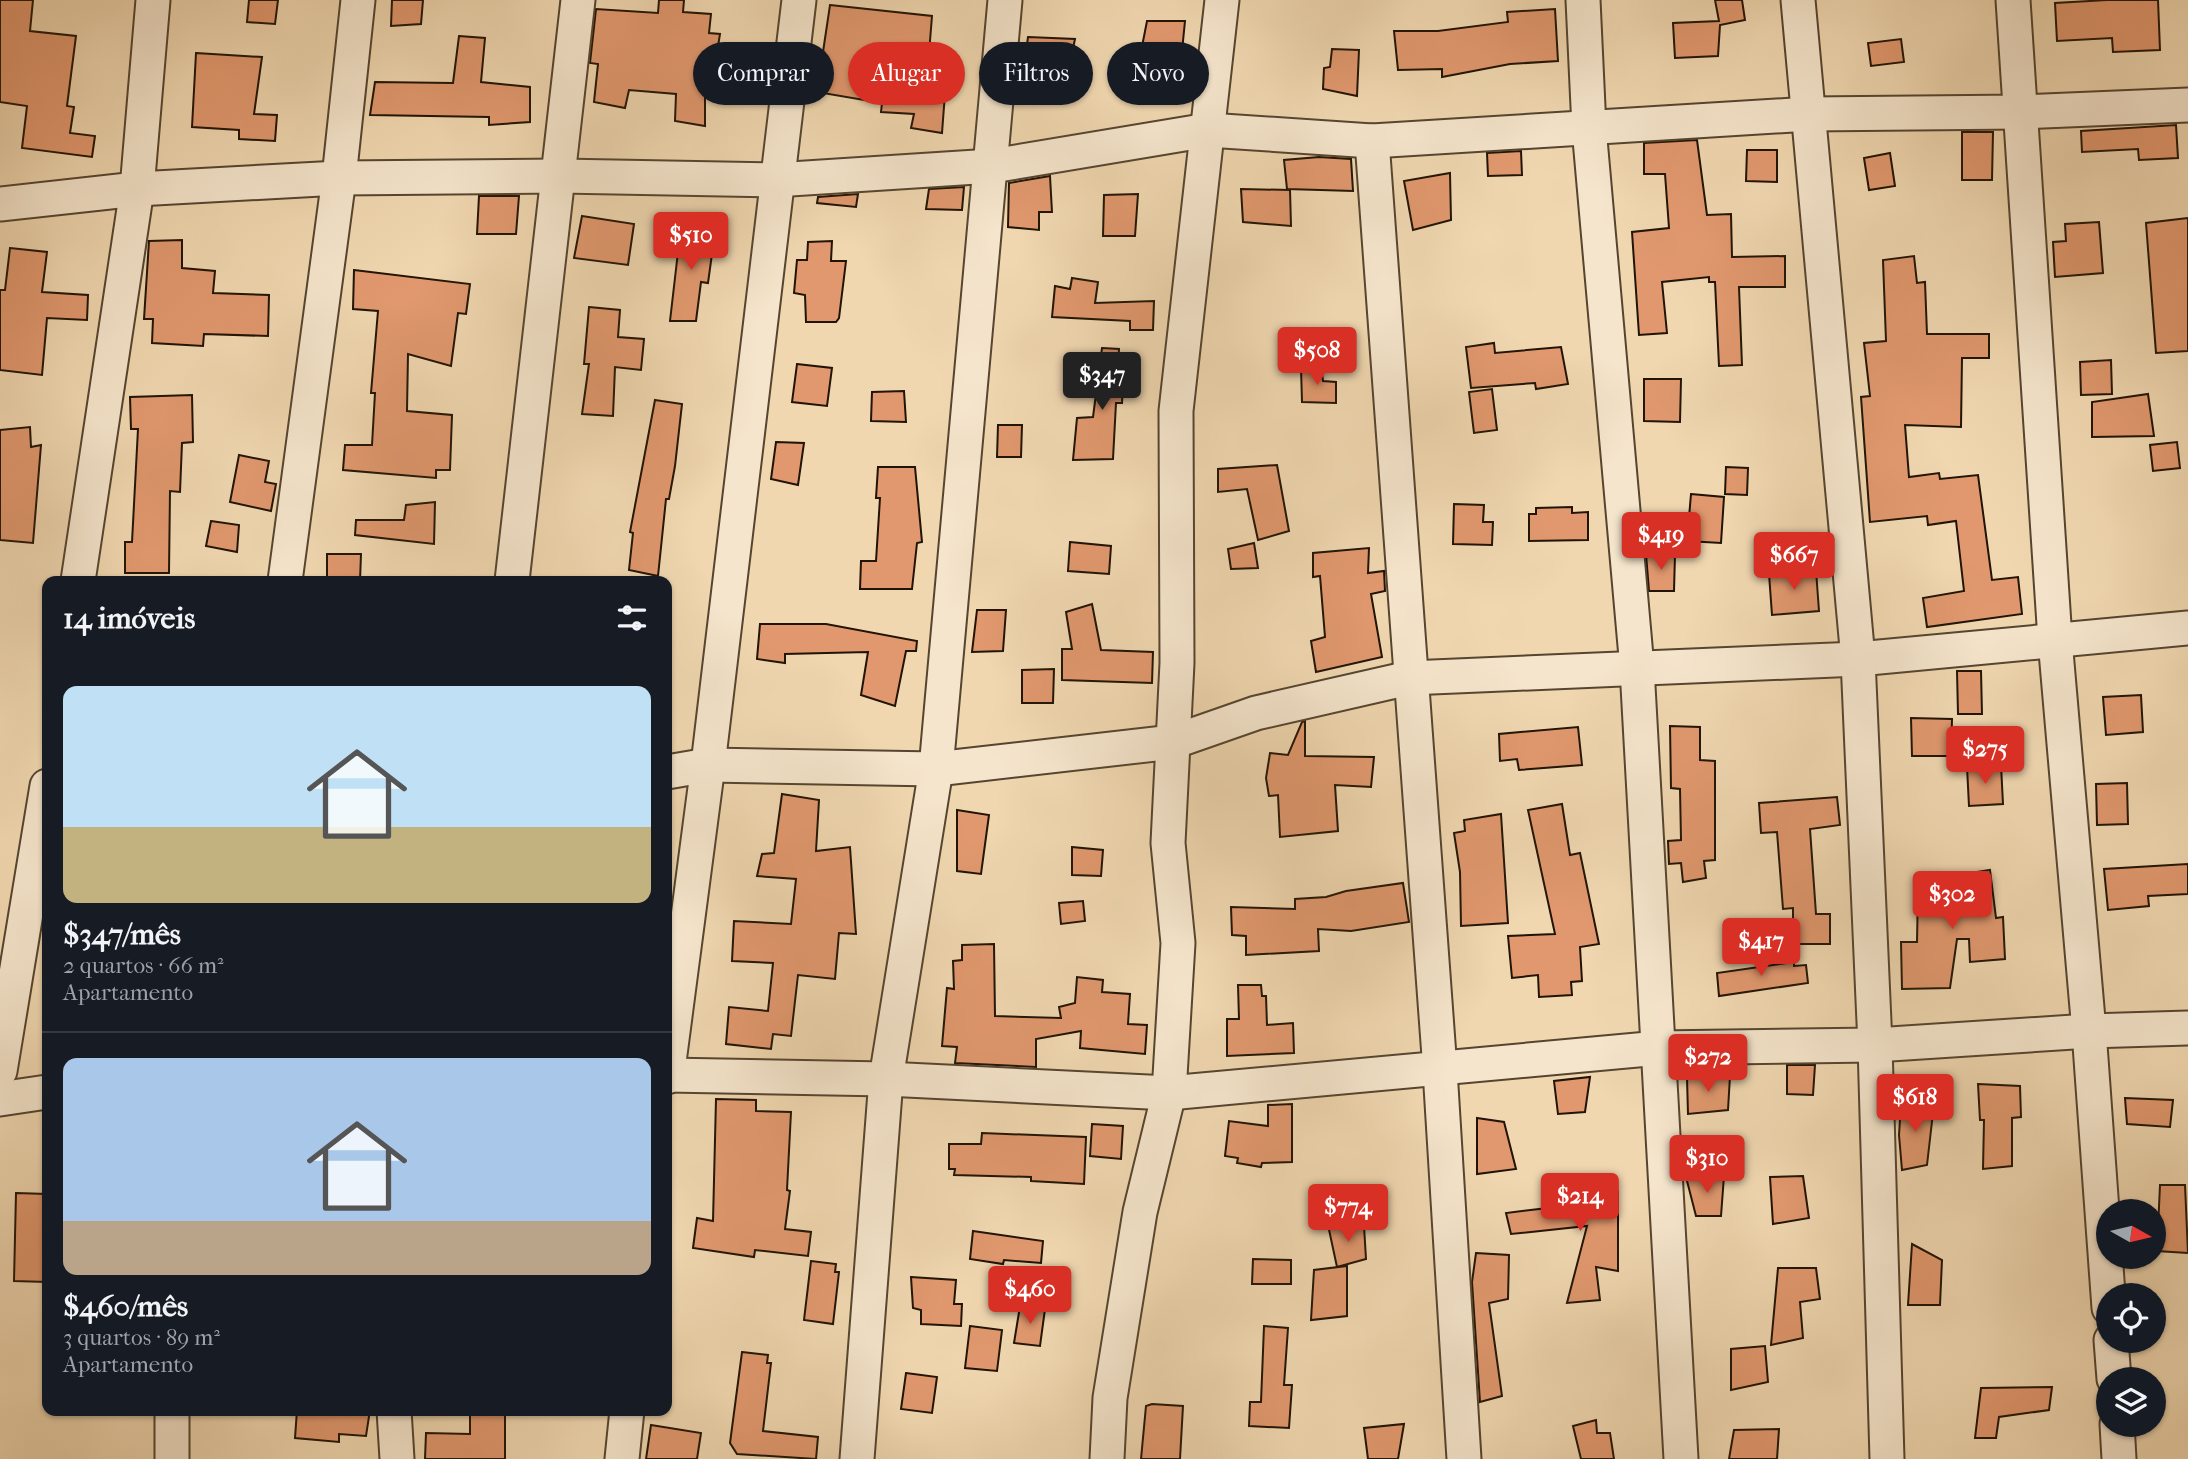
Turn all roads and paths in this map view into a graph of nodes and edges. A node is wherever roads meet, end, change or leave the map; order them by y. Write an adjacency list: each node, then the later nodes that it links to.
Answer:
1 (153, 0): 20 (street)
2 (358, 0): 18 (street)
3 (578, 0): 17 (street)
4 (799, 0): 19 (street)
5 (1005, 0): 16 (street)
6 (1223, 0): 14 (street)
7 (1583, 0): 13 (street)
8 (1798, 0): 12 (street)
9 (2013, 0): 11 (street)
10 (2188, 105): 11 (street)
11 (2021, 112): 12 (street); 26 (street)
12 (1809, 114): 13 (street); 27 (street)
13 (1589, 128): 15 (street); 28 (street)
14 (1208, 130): 15 (street); 16 (street); 30 (street)
15 (1372, 141): 29 (street)
16 (992, 166): 19 (street); 32 (street)
17 (560, 176): 18 (street); 19 (street); 24 (street)
18 (339, 178): 20 (street); 23 (street)
19 (775, 180): 31 (street)
20 (137, 188): 21 (street); 22 (street)
21 (0, 204)
22 (79, 576)
23 (286, 576)
24 (513, 576)
25 (2188, 628): 26 (street)
26 (2055, 640): 27 (street); 36 (street)
27 (1858, 659): 28 (street); 38 (street)
28 (1637, 668): 29 (street); 39 (street)
29 (1409, 678): 30 (street); 40 (street)
30 (1173, 743): 32 (street); 45 (street)
31 (708, 765): 32 (street); 33 (street); 37 (street)
32 (936, 769): 43 (street)
33 (672, 771)
34 (42, 816): 41 (street)
35 (2188, 1028): 36 (street)
36 (2089, 1031): 38 (street); 47 (street)
37 (672, 1038)
38 (1875, 1045): 39 (street); 59 (street)
39 (1659, 1048): 40 (street); 58 (street)
40 (1440, 1070): 45 (street); 57 (street)
41 (0, 1071)
42 (672, 1076): 43 (street)
43 (886, 1079): 45 (street); 55 (street)
44 (42, 1093): 46 (street)
45 (1169, 1093): 56 (street)
46 (0, 1099)
47 (2107, 1283)
48 (172, 1416): 52 (street)
49 (394, 1416): 53 (street)
50 (626, 1416): 54 (street)
51 (2118, 1437): 60 (street)
52 (172, 1459)
53 (397, 1459)
54 (622, 1459)
55 (857, 1459)
56 (1107, 1459)
57 (1464, 1459)
58 (1681, 1459)
59 (1887, 1459)
60 (2119, 1459)

